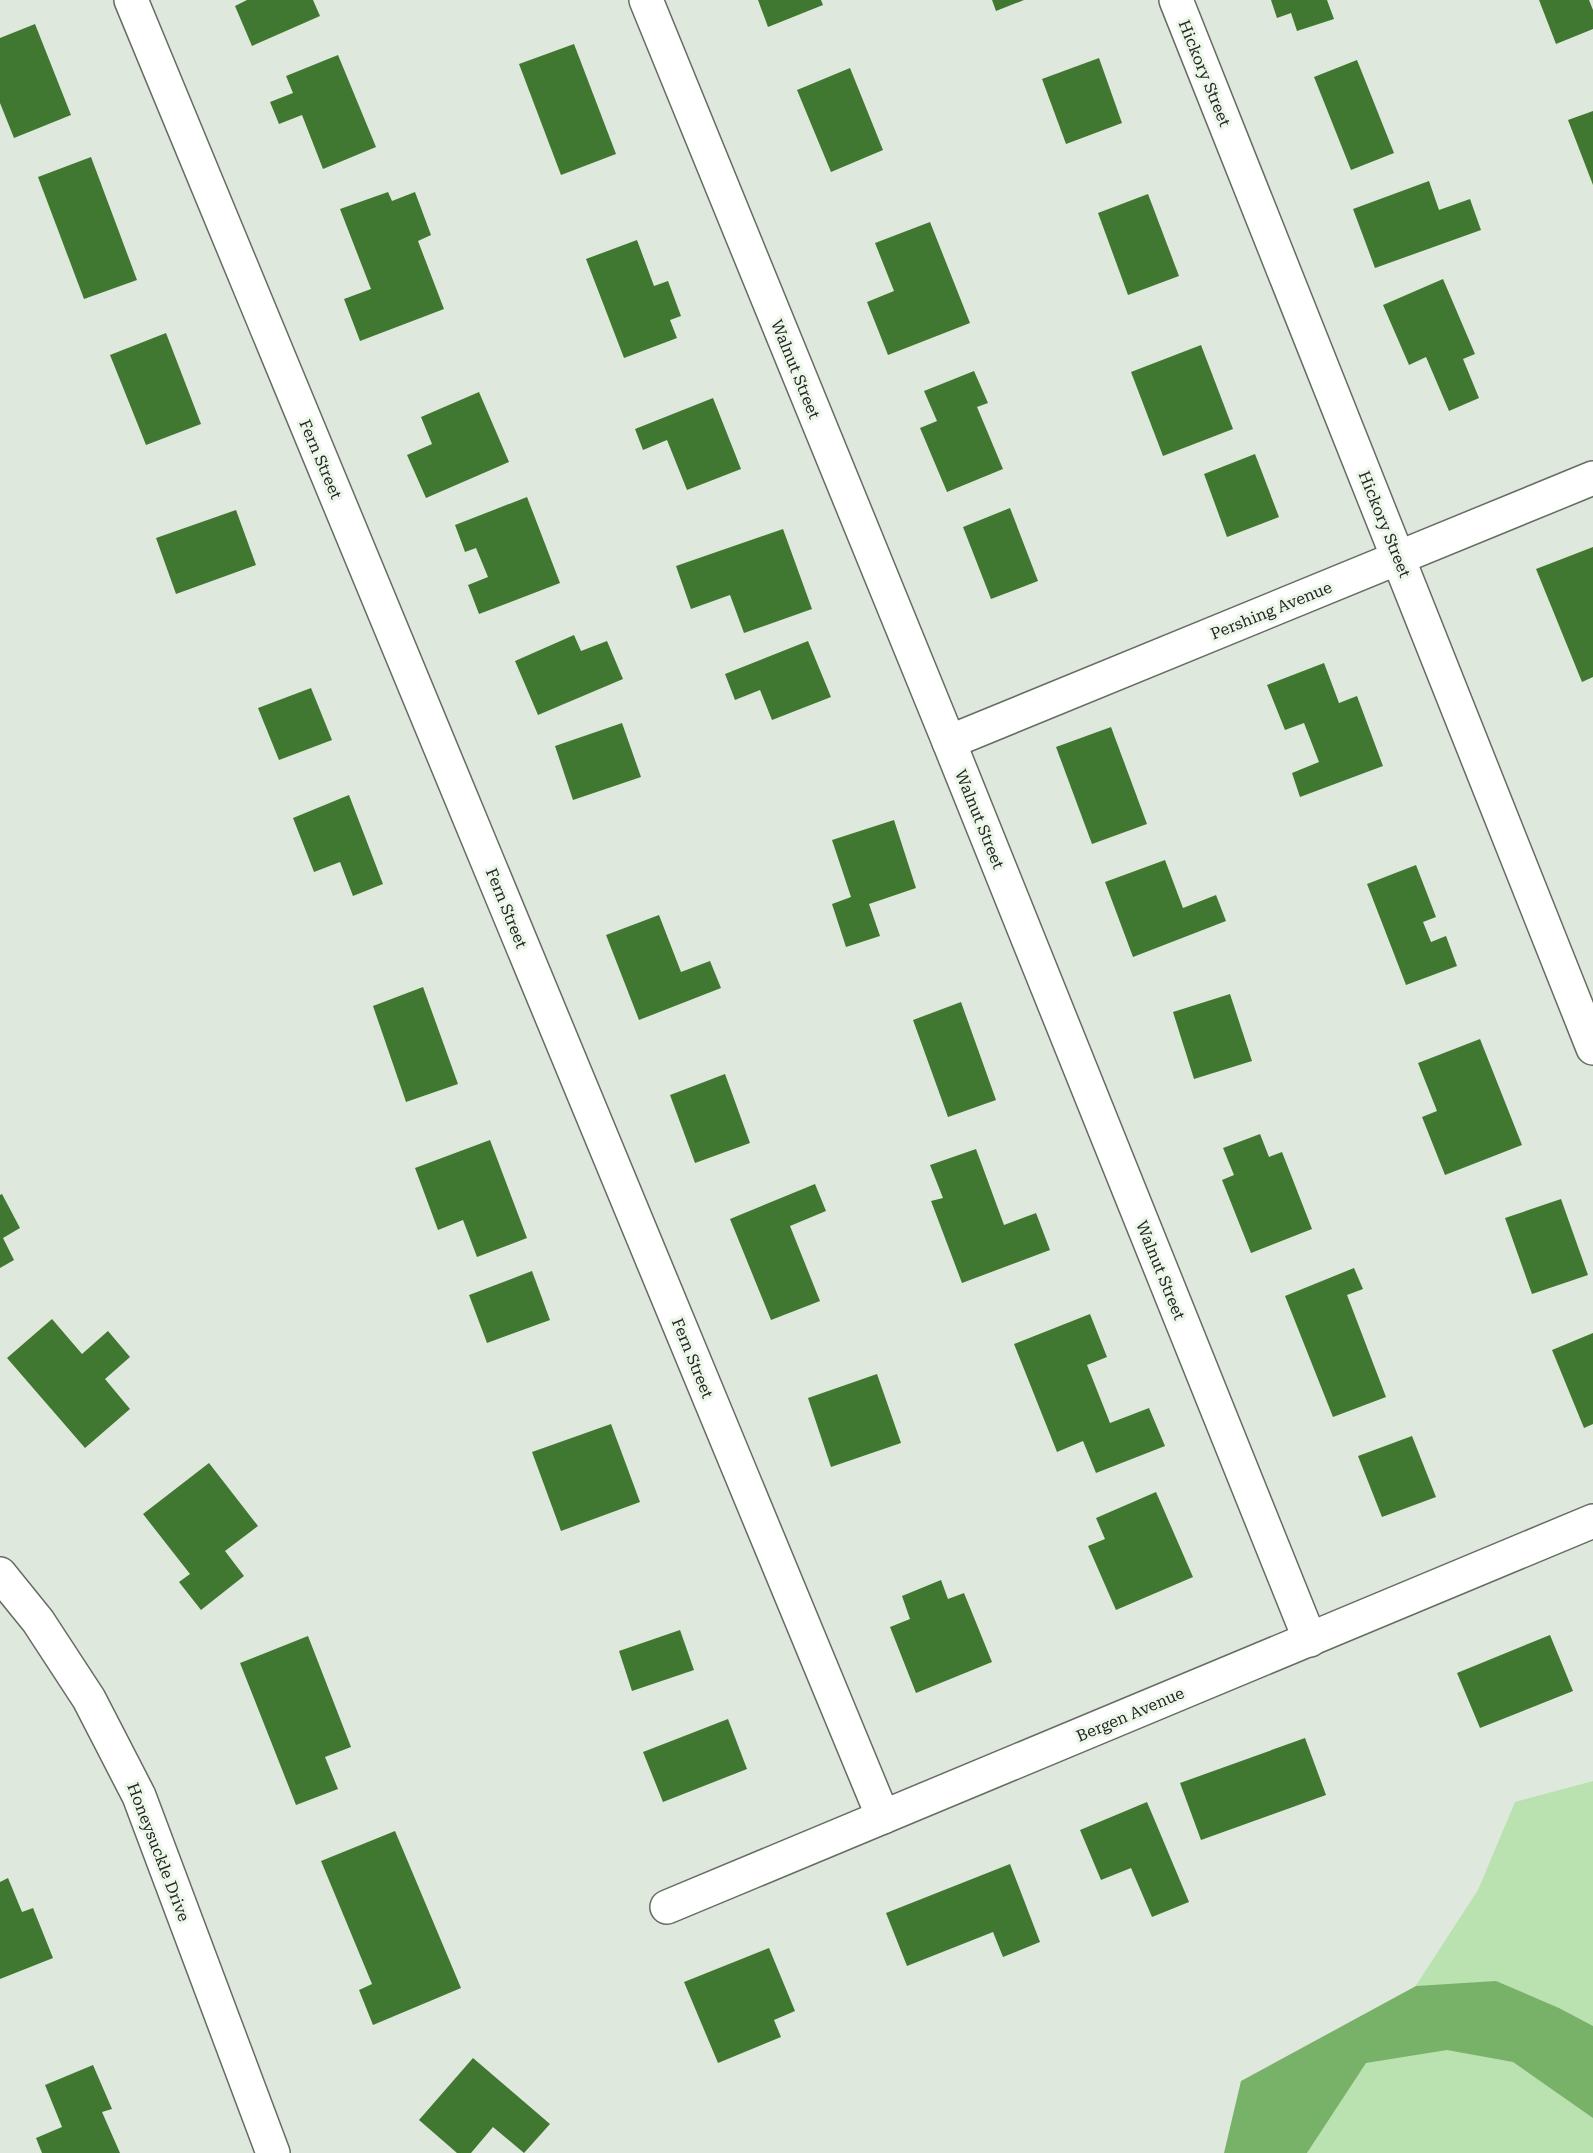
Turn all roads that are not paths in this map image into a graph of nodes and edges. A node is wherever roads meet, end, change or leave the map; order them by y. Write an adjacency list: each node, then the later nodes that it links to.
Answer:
1 (131, 0): 11 (street, Fern Street)
2 (646, 0): 6 (street, Walnut Street)
3 (1176, 0): 5 (street, Hickory Street)
4 (1593, 478): 5 (street, Pershing Avenue)
5 (1398, 558): 6 (street, Pershing Avenue); 7 (street, Hickory Street)
6 (949, 742): 10 (street, Walnut Street)
7 (1593, 1048)
8 (1593, 1521): 10 (street, Bergen Avenue)
9 (0, 1574): 13 (street, Honeysuckle Drive)
10 (1310, 1640): 11 (street, Bergen Avenue)
11 (883, 1817): 12 (street, Bergen Avenue)
12 (667, 1907)
13 (273, 2153)

